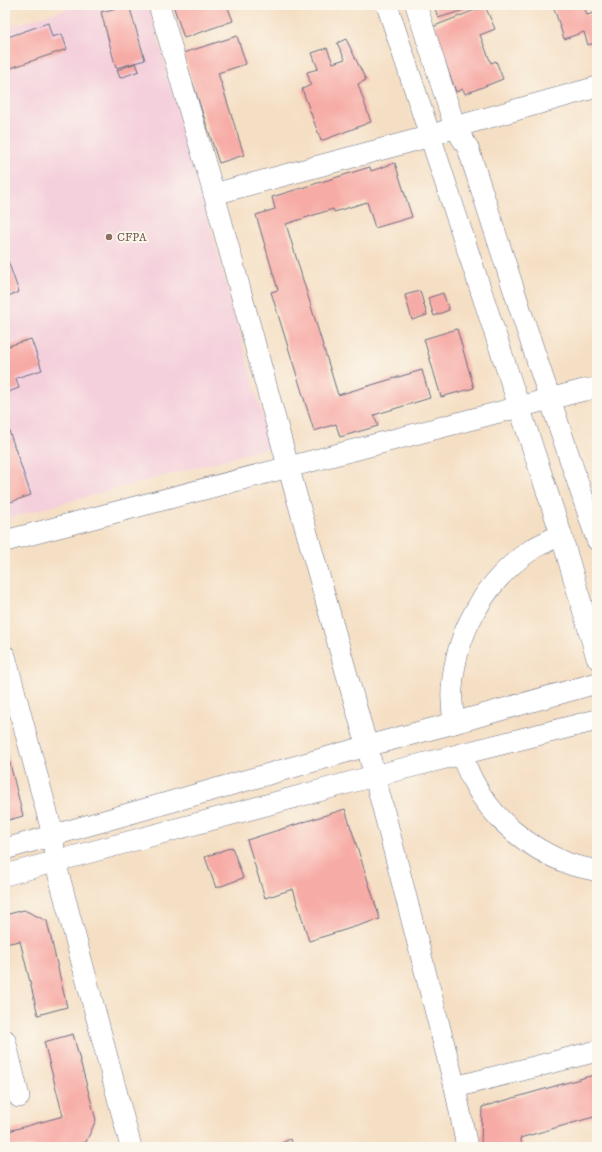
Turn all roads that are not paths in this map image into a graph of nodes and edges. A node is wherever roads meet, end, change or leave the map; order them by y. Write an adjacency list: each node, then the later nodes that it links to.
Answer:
1 (159, 5): 7 (street)
2 (387, 5): 6 (street)
3 (416, 5): 5 (street)
4 (597, 87): 5 (street)
5 (455, 127): 6 (street); 9 (street)
6 (431, 136): 7 (street); 10 (street)
7 (214, 194): 11 (street)
8 (597, 388): 9 (street)
9 (550, 399): 10 (street); 12 (street)
10 (519, 407): 11 (street); 13 (street)
11 (288, 466): 14 (street); 20 (street)
12 (595, 527)
13 (561, 534): 16 (street); 19 (street)
14 (5, 542)
15 (5, 656): 23 (street)
16 (597, 658)
17 (597, 683): 19 (street)
18 (597, 720): 21 (street)
19 (454, 723): 20 (street)
20 (367, 746): 22 (street); 23 (street)
21 (461, 754): 22 (street); 26 (street)
22 (374, 776): 25 (street); 30 (street)
23 (53, 835): 24 (street); 25 (street)
24 (5, 848)
25 (55, 861): 27 (street); 32 (street)
26 (597, 871)
27 (5, 875)
28 (5, 1040): 31 (street)
29 (597, 1051): 30 (street)
30 (454, 1087): 33 (street)
31 (19, 1097)
32 (131, 1147)
33 (467, 1147)

